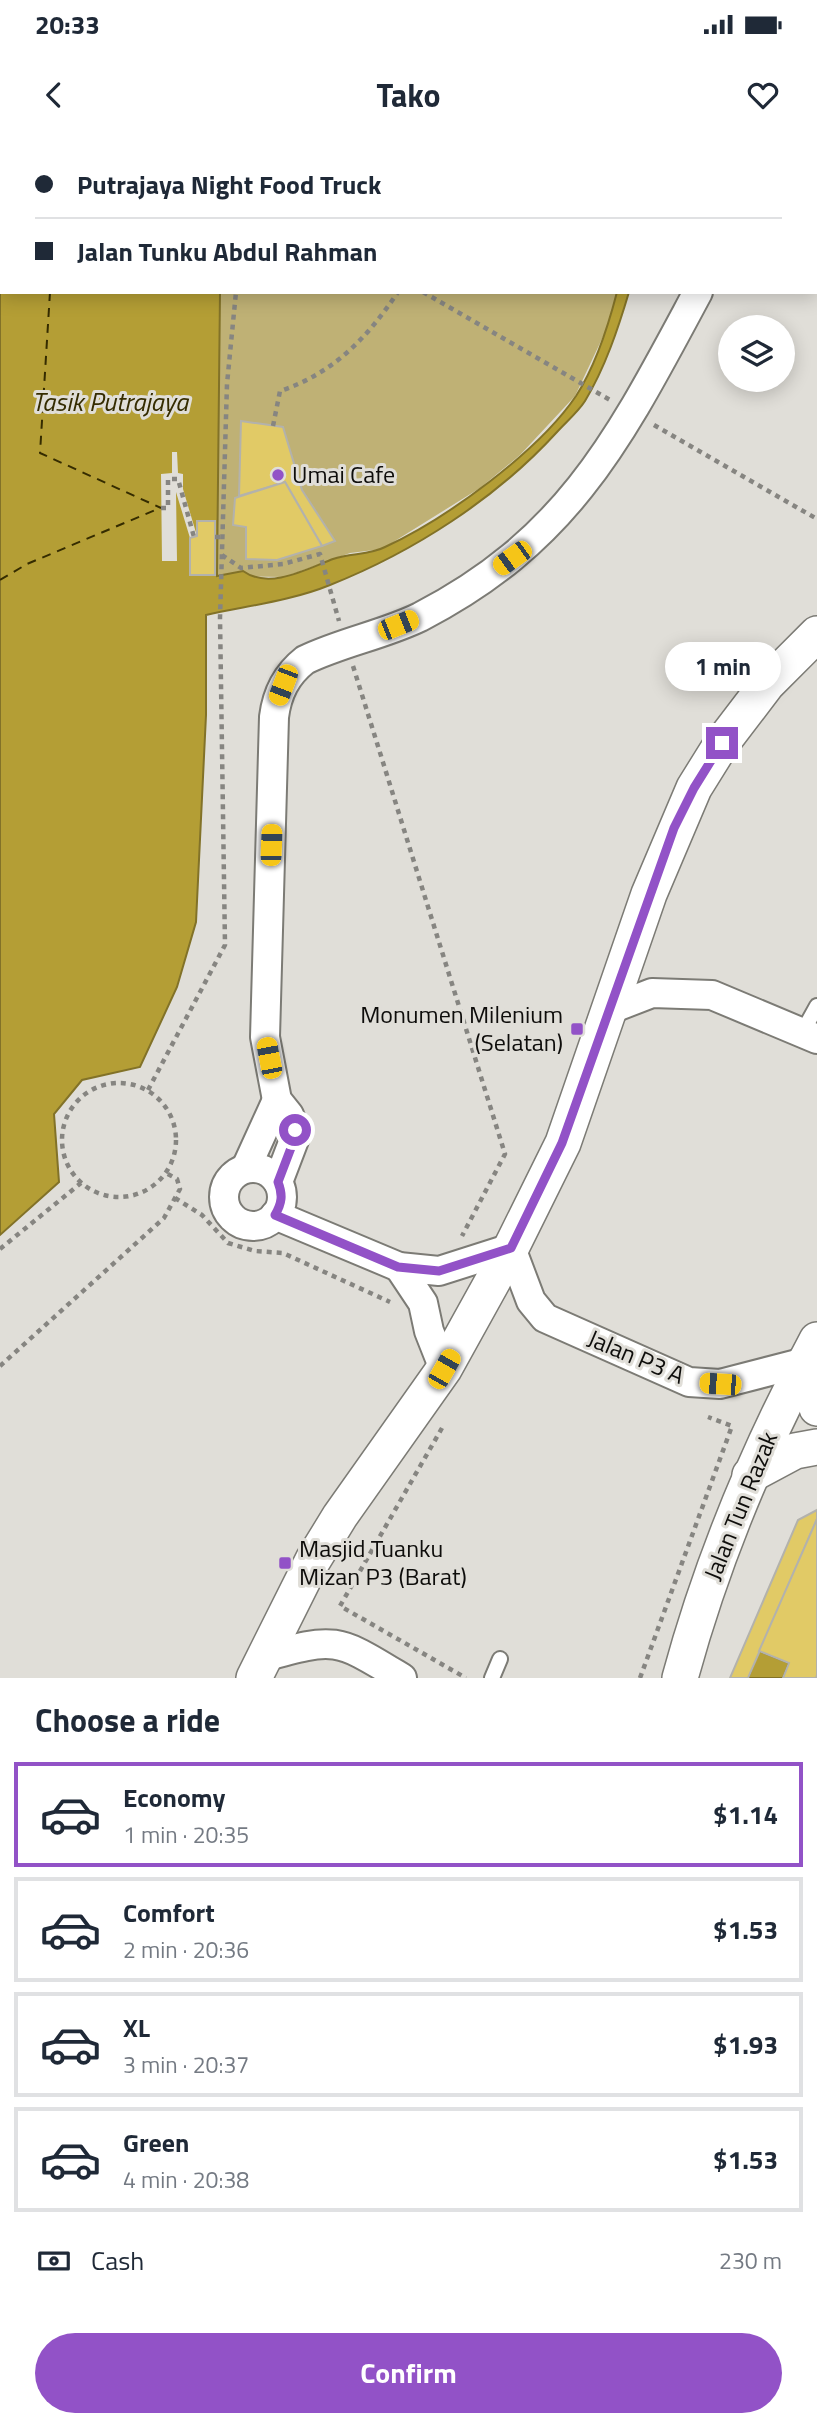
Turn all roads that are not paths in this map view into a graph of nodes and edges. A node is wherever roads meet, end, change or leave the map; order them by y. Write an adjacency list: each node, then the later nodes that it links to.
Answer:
1 (697, 294): 6 (street)
2 (817, 634): 4 (street)
3 (817, 1006): 5 (lane)
4 (608, 1010): 5 (street); 10 (street)
5 (810, 1036)
6 (277, 1100): 7 (street); 8 (street)
7 (246, 1168): 8 (street); 9 (street)
8 (278, 1182): 9 (street)
9 (275, 1215): 11 (street)
10 (511, 1248): 11 (street); 12 (street, Jalan P3 A); 13 (street)
11 (398, 1267): 13 (street)
12 (811, 1351): 14 (street); 16 (street, Jalan Tun Razak)
13 (444, 1369): 18 (street)
14 (817, 1408)
15 (817, 1447): 16 (street)
16 (750, 1475): 21 (street, Jalan Tun Razak)
17 (500, 1660): 20 (lane)
18 (259, 1667): 19 (street)
19 (402, 1678)
20 (492, 1678)
21 (680, 1678)

